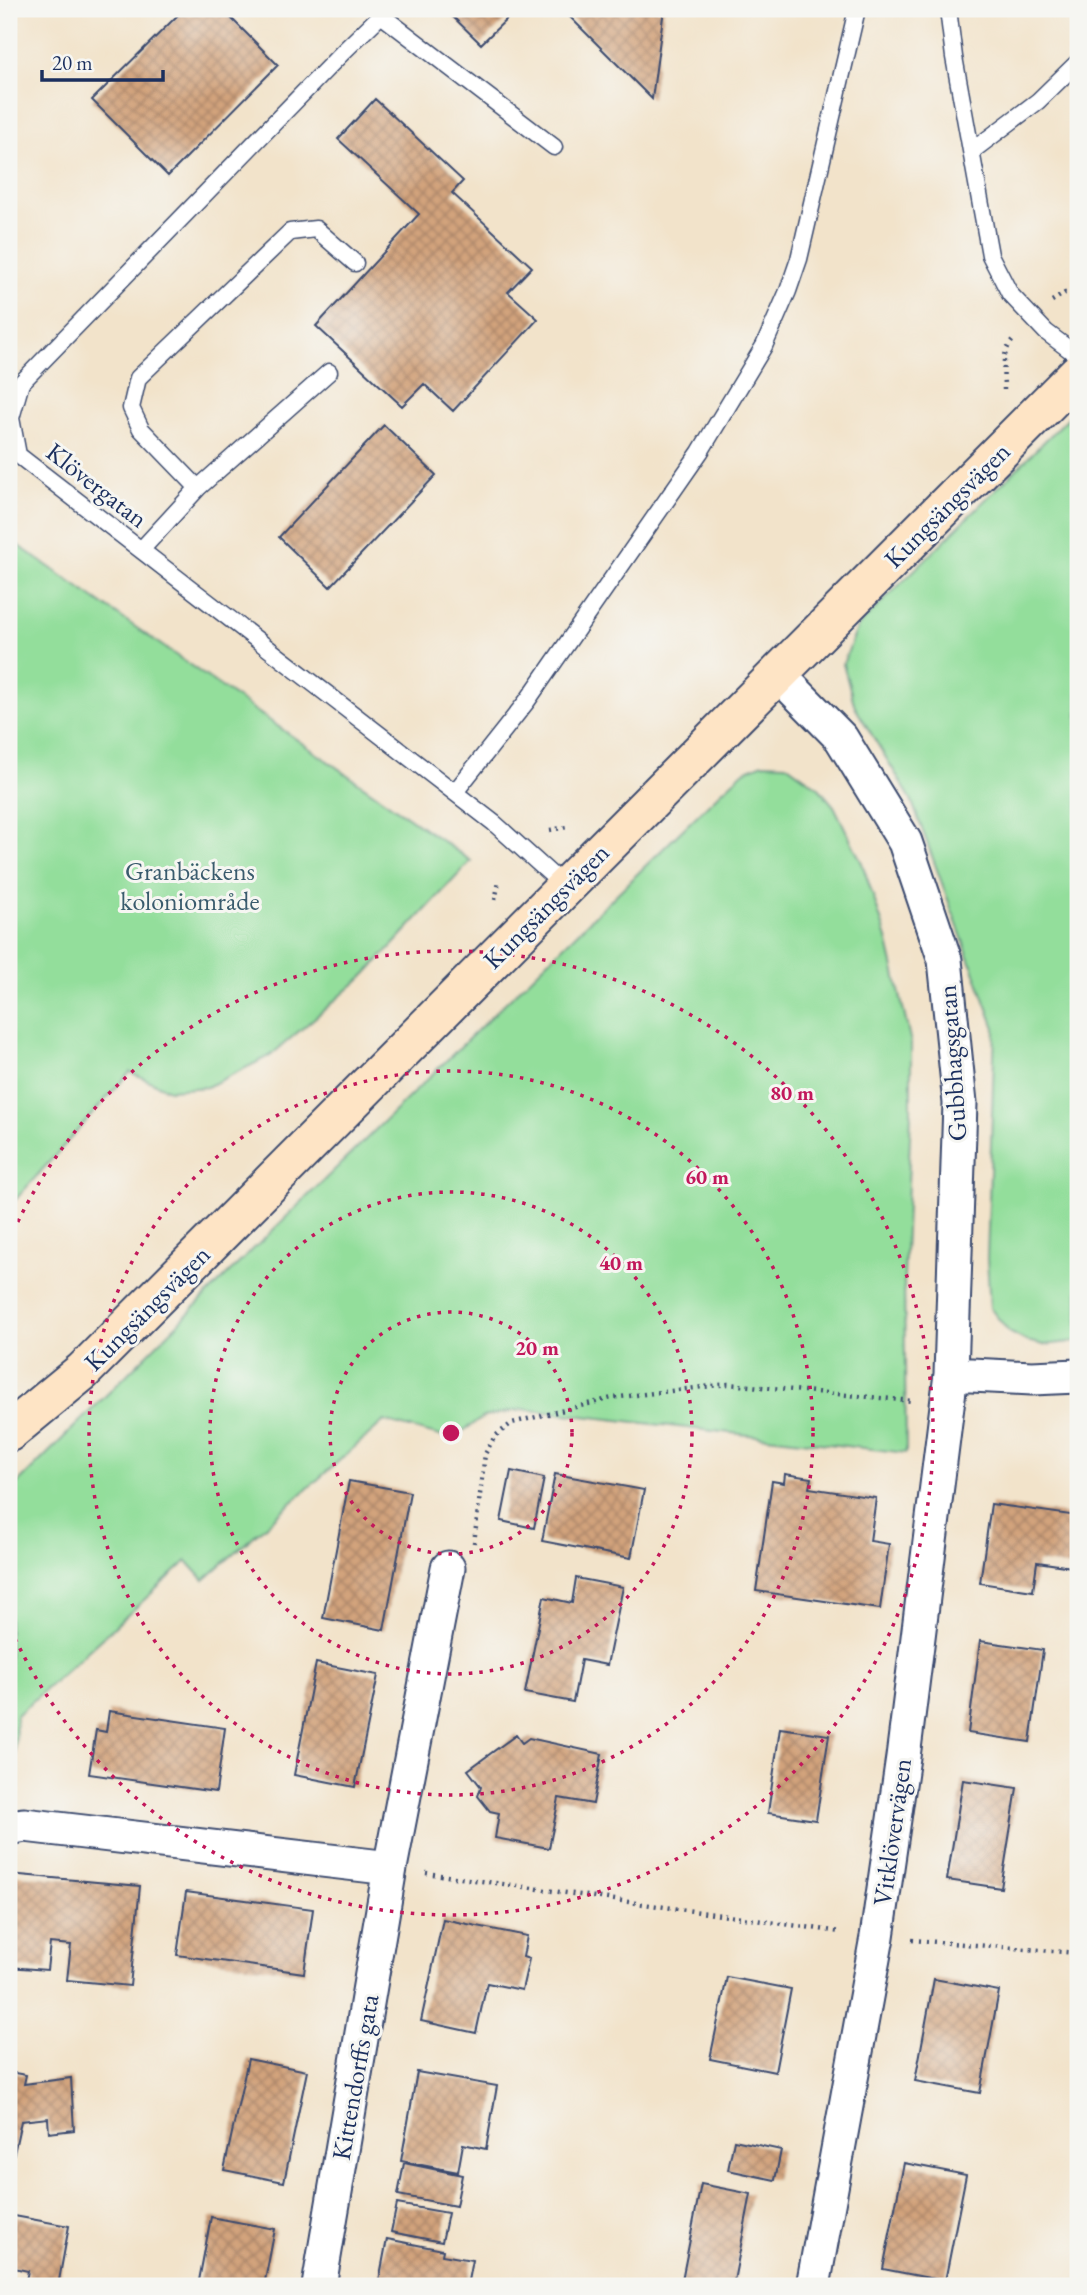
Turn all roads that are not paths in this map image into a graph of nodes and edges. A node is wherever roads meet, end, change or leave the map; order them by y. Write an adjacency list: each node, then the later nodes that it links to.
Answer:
1 (857, 9): 14 (lane)
2 (948, 9): 6 (lane)
3 (377, 12): 5 (lane); 12 (lane, Klövergatan)
4 (1078, 62): 6 (lane)
5 (554, 148)
6 (972, 151): 8 (lane)
7 (355, 262): 11 (lane)
8 (1078, 356)
9 (329, 372): 11 (lane)
10 (1078, 373): 13 (street, Kungsängsvägen)
11 (198, 488): 12 (lane)
12 (141, 550): 14 (lane, Klövergatan)
13 (779, 675): 15 (street, Kungsängsvägen); 17 (street, Gubbhagsgatan)
14 (455, 792): 15 (lane, Klövergatan)
15 (565, 887): 18 (street, Kungsängsvägen)
16 (1078, 1376): 17 (street)
17 (948, 1389): 23 (street, Vitklövervägen)
18 (9, 1433)
19 (448, 1568): 21 (street, Kittendorffs gata)
20 (9, 1828): 21 (street)
21 (390, 1868): 22 (street, Kittendorffs gata)
22 (320, 2286)
23 (813, 2286)

